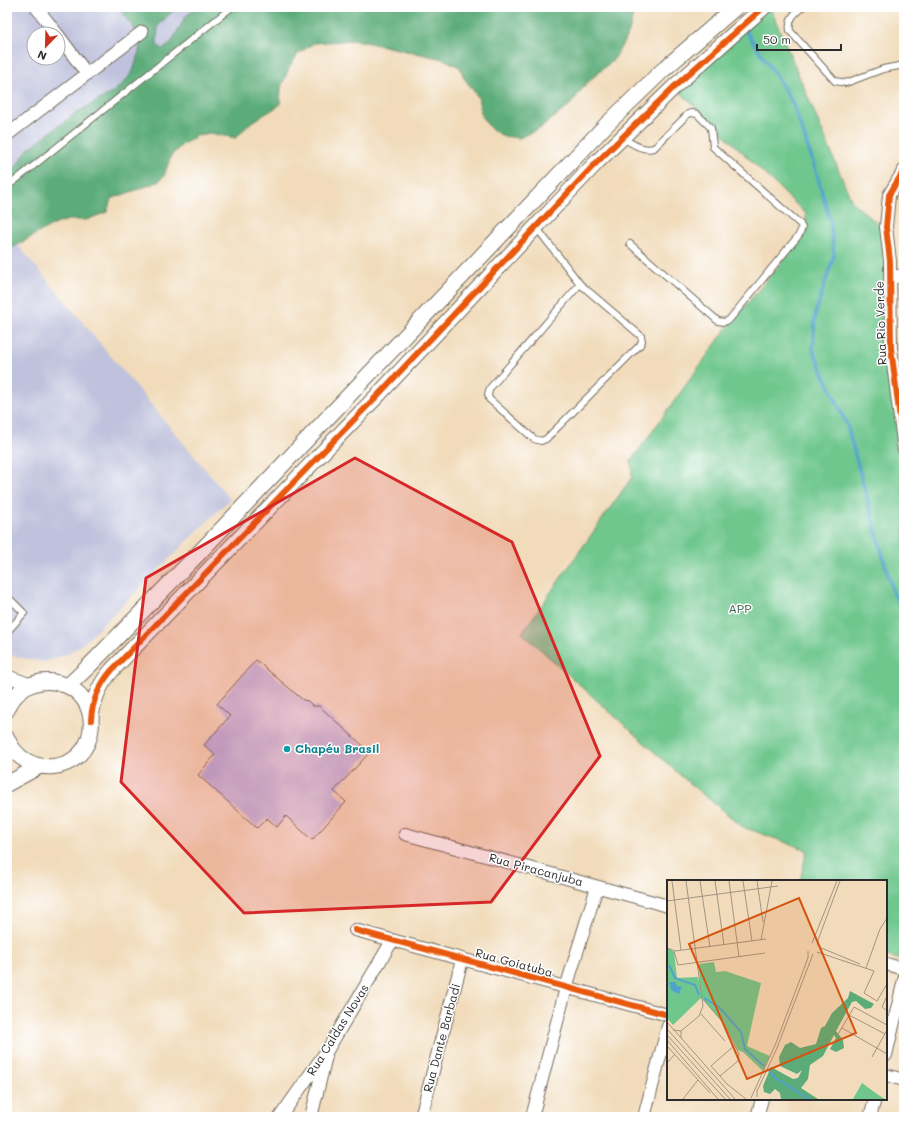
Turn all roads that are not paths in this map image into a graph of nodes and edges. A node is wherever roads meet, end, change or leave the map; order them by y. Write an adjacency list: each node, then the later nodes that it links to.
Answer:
1 (36, 7): 6 (street)
2 (232, 7): 14 (lane)
3 (736, 7): 25 (street)
4 (802, 7): 9 (lane)
5 (762, 9): 12 (street)
6 (50, 26)
7 (142, 32): 10 (street)
8 (66, 47): 10 (street)
9 (904, 65)
10 (87, 74): 11 (street)
11 (7, 135)
12 (621, 138): 15 (street); 16 (lane)
13 (904, 170): 18 (street, Rua Rio Verde)
14 (7, 187)
15 (536, 227): 19 (lane); 27 (street)
16 (630, 244)
17 (904, 274): 18 (street)
18 (890, 279): 20 (street, Rua Rio Verde)
19 (580, 284): 19 (lane)
20 (904, 450)
21 (7, 596): 22 (lane)
22 (7, 632)
23 (7, 676): 24 (street)
24 (35, 684): 25 (street); 26 (street)
25 (68, 686): 27 (street)
26 (7, 710)
27 (91, 720): 29 (street)
28 (7, 738): 29 (street)
29 (40, 766): 30 (street)
30 (7, 784)
31 (405, 834): 32 (street, Rua Piracanjuba)
32 (597, 887): 33 (street, Rua Piracanjuba); 40 (street)
33 (667, 906)
34 (355, 930): 35 (street, Rua Goiatuba)
35 (392, 941): 36 (street, Rua Goiatuba); 43 (street, Rua Caldas Novas)
36 (462, 960): 40 (street, Rua Goiatuba); 51 (street, Rua Dante Barbadi)
37 (887, 964): 38 (street)
38 (904, 969)
39 (904, 980): 44 (street)
40 (566, 988): 41 (street, Rua Goiatuba); 52 (street)
41 (667, 1015)
42 (667, 1030): 53 (street)
43 (328, 1049): 49 (street, Rua Caldas Novas); 50 (street)
44 (887, 1051)
45 (887, 1075): 46 (street)
46 (904, 1080)
47 (762, 1100): 54 (street)
48 (875, 1100): 55 (street)
49 (280, 1117)
50 (311, 1117)
51 (421, 1117)
52 (532, 1117)
53 (644, 1117)
54 (757, 1117)
55 (870, 1117)

